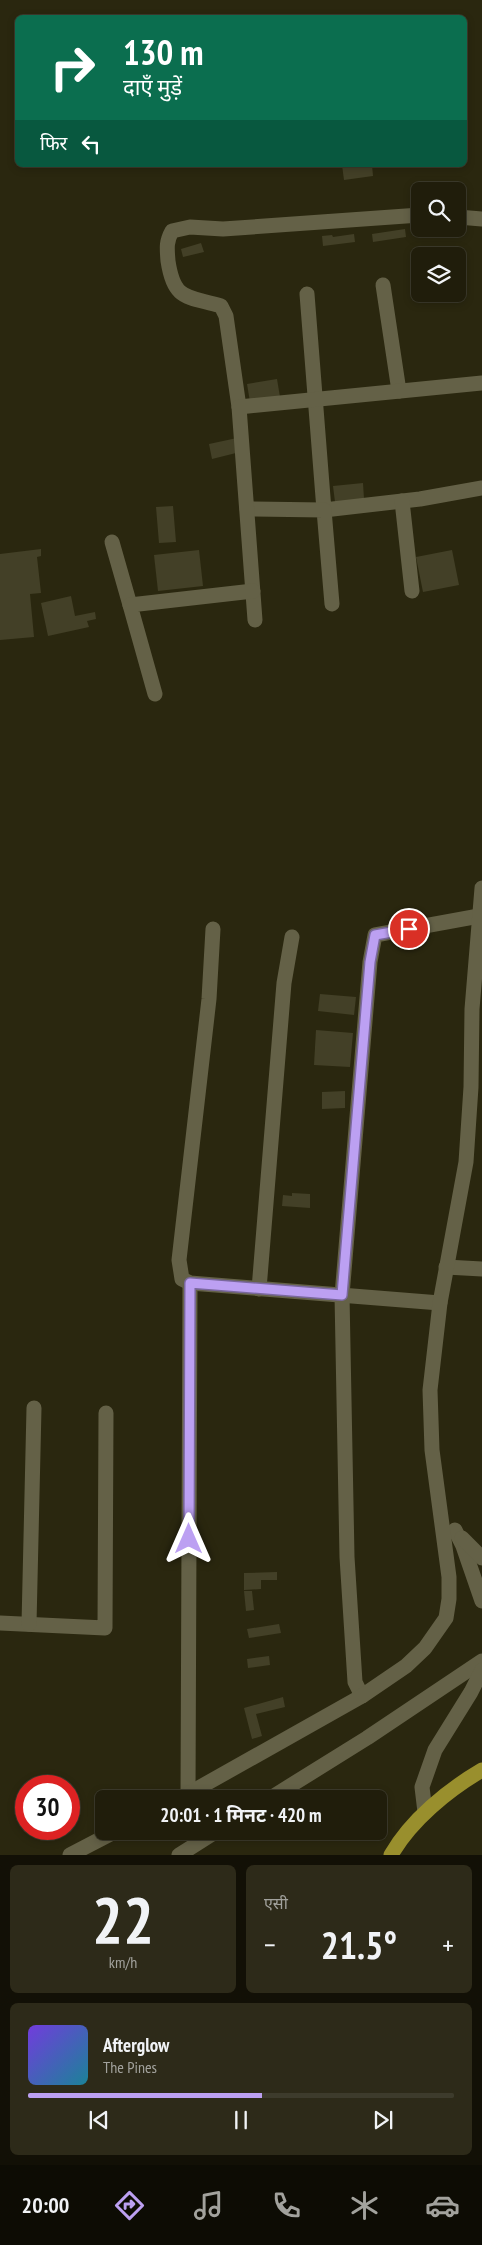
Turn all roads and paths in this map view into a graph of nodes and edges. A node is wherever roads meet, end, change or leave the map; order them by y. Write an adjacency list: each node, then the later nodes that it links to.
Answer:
1 (411, 216): 9 (street)
2 (466, 217): 3 (street)
3 (482, 218)
4 (383, 285): 7 (street)
5 (307, 294): 8 (street)
6 (482, 383): 7 (street)
7 (399, 391): 8 (street)
8 (316, 400): 9 (street); 13 (street)
9 (239, 407): 12 (street)
10 (482, 488): 11 (street)
11 (402, 500): 13 (street); 15 (street)
12 (247, 509): 13 (street); 16 (street)
13 (324, 510): 17 (street)
14 (112, 542): 18 (street)
15 (412, 591)
16 (252, 592): 18 (street); 19 (street)
17 (332, 604)
18 (130, 605): 20 (street)
19 (254, 620)
20 (155, 694)
21 (482, 888): 22 (street)
22 (479, 916): 25 (street); 29 (street)
23 (214, 929): 27 (street)
24 (292, 937): 28 (street)
25 (446, 1266): 26 (street); 30 (street)
26 (482, 1269)
27 (190, 1283): 28 (street); 43 (street)
28 (259, 1289): 29 (street)
29 (342, 1295): 30 (street); 41 (street)
30 (440, 1303): 33 (street)
31 (34, 1408): 38 (street)
32 (106, 1413): 38 (street)
33 (442, 1517): 34 (street); 41 (street)
34 (455, 1530): 35 (street); 36 (street)
35 (482, 1558)
36 (482, 1602)
37 (0, 1623): 38 (street)
38 (29, 1624)
39 (482, 1661): 45 (street)
40 (482, 1670): 46 (street)
41 (362, 1696): 44 (street)
42 (482, 1770): 46 (main road)
43 (183, 1790)
44 (194, 1790)
45 (284, 1790)
46 (425, 1812): 51 (main road)
47 (99, 1840): 49 (street)
48 (203, 1840): 50 (street)
49 (70, 1855)
50 (179, 1855)
51 (391, 1855)

